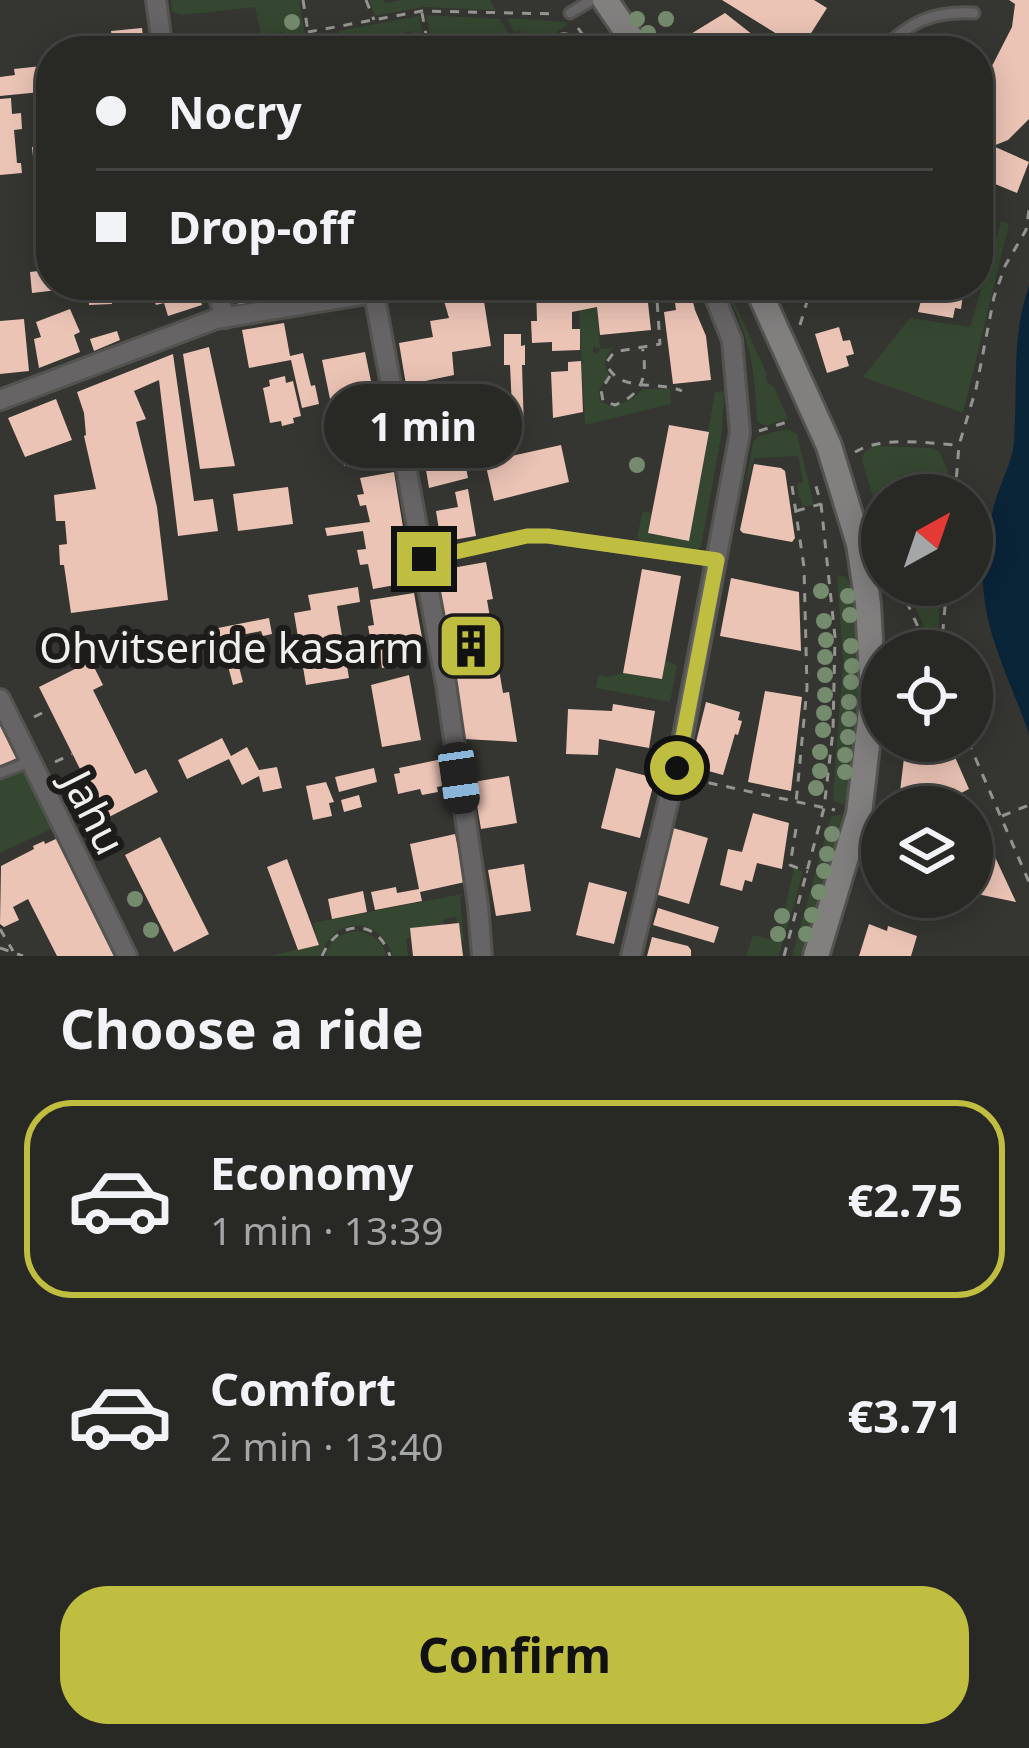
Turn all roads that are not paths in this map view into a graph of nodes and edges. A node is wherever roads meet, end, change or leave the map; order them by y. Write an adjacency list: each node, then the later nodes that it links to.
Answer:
1 (156, 0): 6 (street)
2 (592, 0): 4 (lane)
3 (605, 0): 7 (street)
4 (570, 13)
5 (974, 13): 8 (lane)
6 (161, 36)
7 (630, 36)
8 (895, 36)
9 (220, 300): 14 (street)
10 (332, 300): 14 (street)
11 (375, 300): 16 (street)
12 (716, 300): 17 (street)
13 (763, 300): 24 (street)
14 (225, 318): 15 (street)
15 (0, 400)
16 (424, 559): 17 (lane); 22 (street)
17 (717, 560): 23 (street)
18 (0, 699): 19 (street, Jahu)
19 (29, 762): 20 (lane); 21 (street, Jahu)
20 (0, 773)
21 (127, 956)
22 (482, 956)
23 (631, 956)
24 (816, 956)

